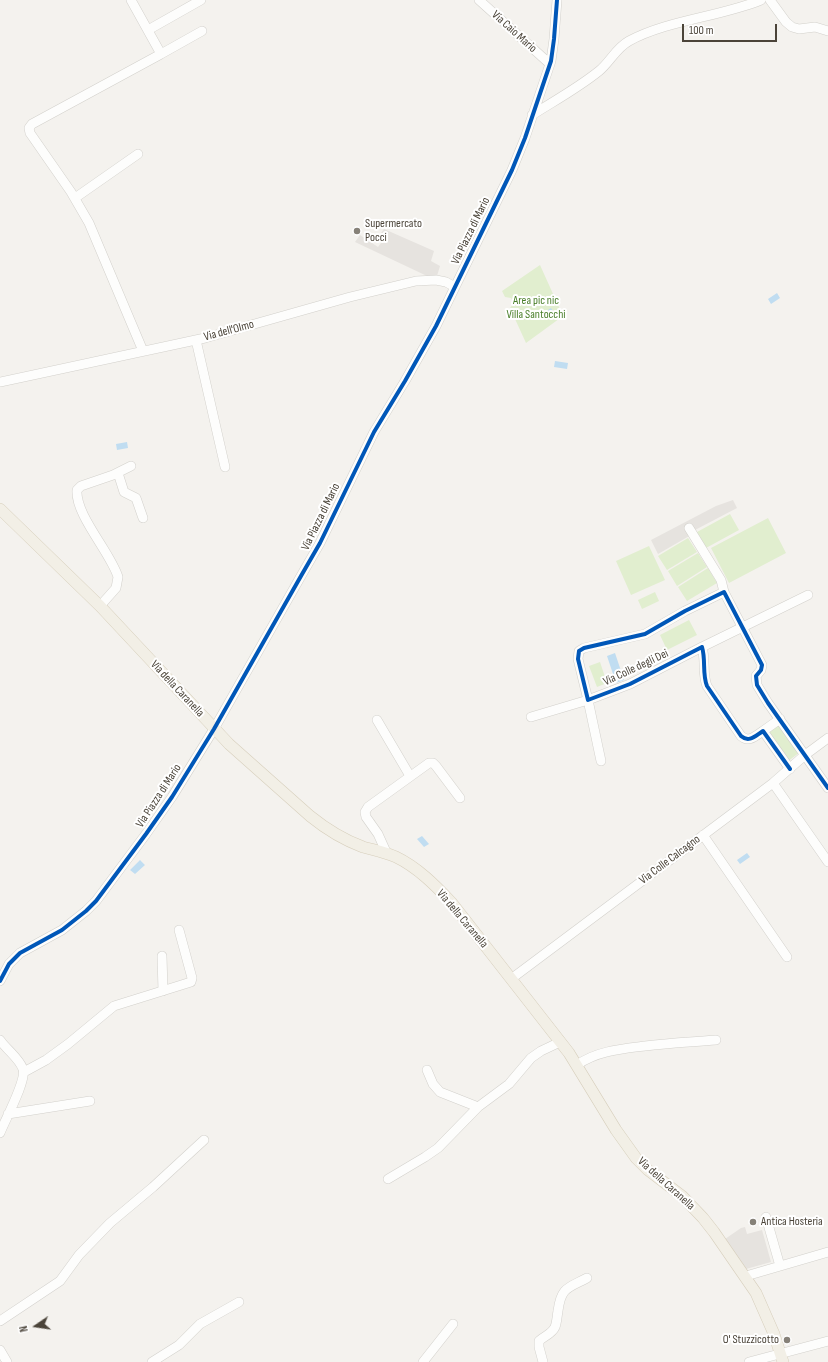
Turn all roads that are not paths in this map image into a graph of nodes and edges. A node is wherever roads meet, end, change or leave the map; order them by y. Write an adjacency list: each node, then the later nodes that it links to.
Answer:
1 (131, 0): 7 (street)
2 (201, 0): 7 (street)
3 (479, 0): 11 (street, Via Caio Mario)
4 (557, 0): 11 (street, Via Piazza di Mario)
5 (760, 0): 12 (street)
6 (770, 0): 9 (street)
7 (148, 30): 10 (street)
8 (202, 31): 10 (street)
9 (828, 31)
10 (161, 54): 14 (street)
11 (550, 64): 12 (street, Via Piazza di Mario)
12 (532, 115): 15 (street, Via Piazza di Mario)
13 (138, 154): 14 (street)
14 (75, 198): 17 (street)
15 (455, 287): 16 (street, Via dell'Olmo); 34 (street, Via Piazza di Mario)
16 (196, 340): 17 (street, Via dell'Olmo); 20 (street)
17 (142, 351): 18 (street, Via dell'Olmo)
18 (0, 382)
19 (131, 466): 21 (street)
20 (225, 467)
21 (118, 473): 23 (street); 27 (street)
22 (0, 509): 27 (main road, Via della Caranella)
23 (142, 518)
24 (689, 528): 25 (street)
25 (724, 592): 28 (street); 30 (street)
26 (808, 595): 28 (street, Via Colle degli Dei)
27 (100, 606): 34 (main road, Via della Caranella)
28 (742, 627): 29 (street, Via Colle degli Dei); 32 (street)
29 (702, 648): 30 (street, Via Colle degli Dei); 35 (street)
30 (588, 700): 31 (street, Via Colle degli Dei); 38 (street)
31 (531, 717)
32 (780, 719): 35 (street); 37 (street)
33 (376, 720): 40 (street)
34 (214, 729): 45 (main road, Via della Caranella); 51 (street, Via Piazza di Mario)
35 (763, 731): 39 (street)
36 (828, 738): 37 (street, Via Colle Calcagno)
37 (805, 755): 39 (street, Via Colle Calcagno); 42 (street)
38 (601, 761)
39 (790, 769): 41 (street, Via Colle Calcagno)
40 (410, 776): 43 (street); 45 (street)
41 (773, 783): 44 (street, Via Colle Calcagno); 46 (street)
42 (828, 788)
43 (460, 798)
44 (703, 835): 49 (street); 50 (street, Via Colle Calcagno)
45 (387, 854): 50 (main road, Via della Caranella)
46 (828, 862)
47 (179, 930): 52 (street)
48 (162, 956): 52 (street)
49 (787, 957)
50 (511, 979): 55 (main road, Via della Caranella)
51 (0, 981)
52 (163, 990): 58 (street)
53 (0, 1040): 58 (street)
54 (716, 1040): 56 (street)
55 (560, 1042): 56 (main road, Via della Caranella); 60 (street)
56 (577, 1065): 68 (main road, Via della Caranella)
57 (427, 1070): 60 (street)
58 (24, 1072): 61 (street)
59 (90, 1101): 61 (street)
60 (478, 1107): 64 (street)
61 (8, 1114): 62 (street)
62 (0, 1133)
63 (204, 1140): 71 (street)
64 (388, 1178)
65 (766, 1217): 67 (street)
66 (828, 1252): 67 (street)
67 (780, 1266): 68 (street)
68 (746, 1276): 75 (main road, Via della Caranella)
69 (587, 1278): 79 (street)
70 (239, 1302): 77 (street)
71 (0, 1321)
72 (453, 1324): 78 (street)
73 (828, 1341): 75 (street)
74 (0, 1350): 76 (street)
75 (781, 1358): 80 (street)
76 (7, 1362)
77 (152, 1362)
78 (423, 1362)
79 (543, 1362)
80 (749, 1362)

